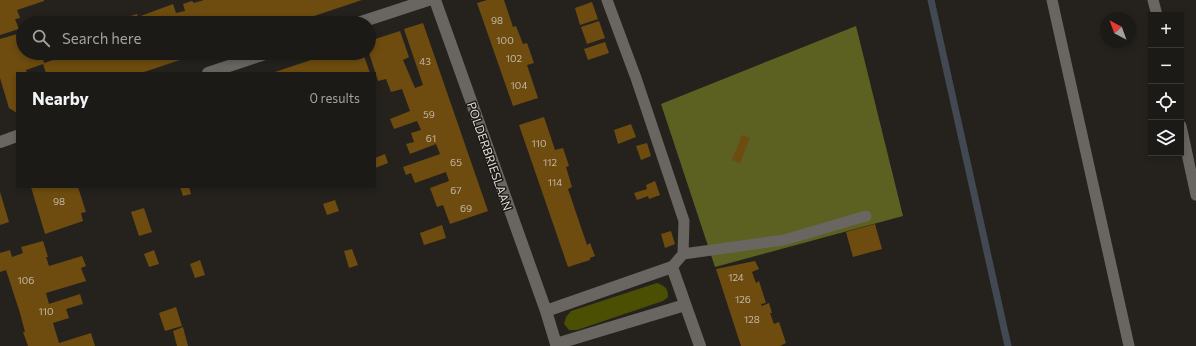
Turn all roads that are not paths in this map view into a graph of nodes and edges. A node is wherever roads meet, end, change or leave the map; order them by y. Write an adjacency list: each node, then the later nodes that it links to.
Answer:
1 (428, 0): 7 (street)
2 (435, 0): 18 (street, POLDERBRIESLAAN)
3 (607, 0): 15 (lane)
4 (1052, 0): 20 (lane)
5 (1153, 0): 6 (lane)
6 (1155, 12)
7 (376, 17)
8 (247, 60): 9 (street)
9 (211, 72)
10 (16, 136): 11 (street)
11 (1, 138)
12 (1184, 140): 13 (lane)
13 (1196, 195)
14 (866, 216): 15 (lane)
15 (683, 254): 16 (lane)
16 (672, 267): 17 (street); 18 (street)
17 (685, 305): 18 (street, POLDERBRIESLAAN); 19 (street)
18 (546, 311)
19 (700, 346)
20 (1129, 346)

